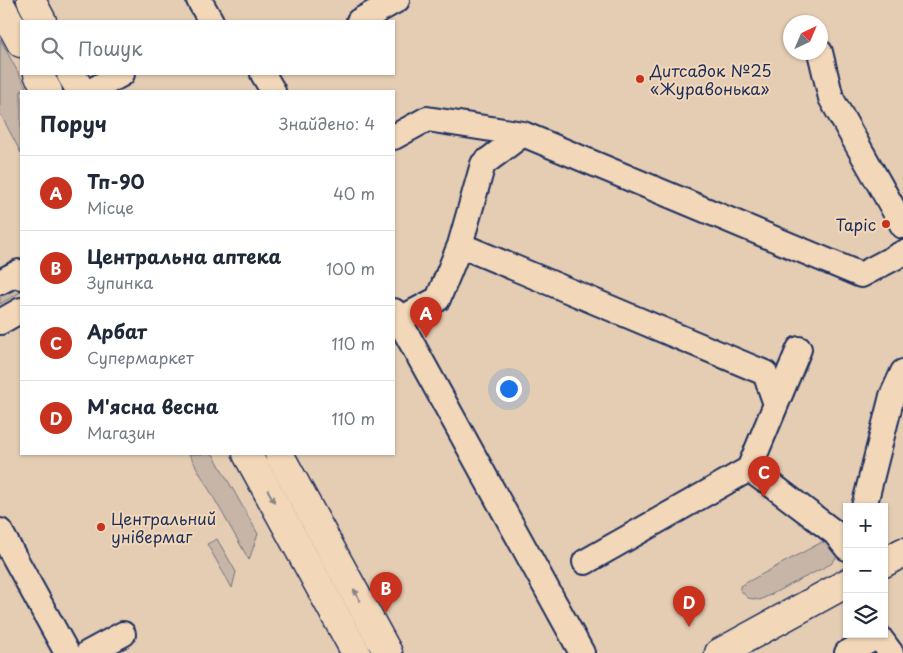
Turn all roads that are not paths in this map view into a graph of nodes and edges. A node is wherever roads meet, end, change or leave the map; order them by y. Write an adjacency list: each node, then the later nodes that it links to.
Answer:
1 (31, 0): 5 (main road)
2 (199, 0): 6 (lane)
3 (397, 0): 7 (lane)
4 (0, 4): 8 (main road)
5 (41, 20)
6 (210, 20)
7 (361, 20)
8 (20, 41)
9 (822, 60): 20 (lane)
10 (39, 75): 14 (main road)
11 (72, 75): 15 (main road)
12 (120, 75): 16 (lane)
13 (264, 75): 17 (lane)
14 (47, 90)
15 (80, 90)
16 (93, 90)
17 (272, 90)
18 (523, 134): 19 (lane); 21 (lane); 22 (lane)
19 (395, 136)
20 (903, 226)
21 (460, 245): 26 (lane); 30 (lane)
22 (903, 253)
23 (20, 274): 24 (lane)
24 (0, 282)
25 (20, 311): 27 (lane)
26 (396, 315): 43 (lane)
27 (0, 322)
28 (799, 349): 30 (lane)
29 (903, 372): 34 (lane)
30 (776, 404): 33 (lane)
31 (249, 455): 46 (main road, one-way to 46)
32 (280, 455): 47 (main road, one-way to 32)
33 (762, 478): 36 (lane); 39 (lane)
34 (865, 503)
35 (0, 531): 44 (lane)
36 (843, 543)
37 (903, 552): 38 (main road)
38 (888, 561)
39 (585, 562)
40 (843, 585): 48 (main road)
41 (123, 634): 45 (lane)
42 (888, 642): 49 (lane)
43 (575, 651)
44 (67, 653)
45 (88, 653)
46 (356, 653)
47 (388, 653)
48 (719, 653)
49 (847, 653)

